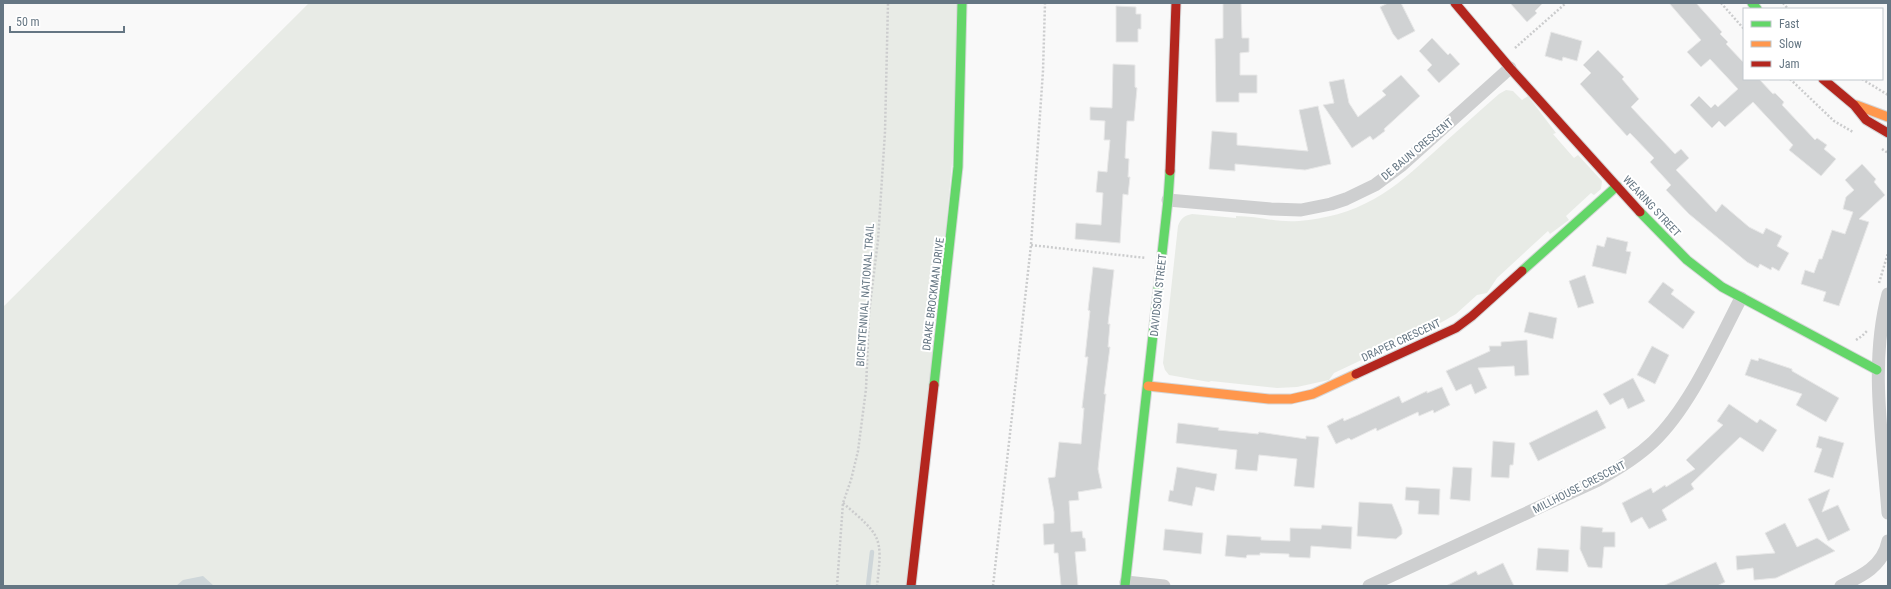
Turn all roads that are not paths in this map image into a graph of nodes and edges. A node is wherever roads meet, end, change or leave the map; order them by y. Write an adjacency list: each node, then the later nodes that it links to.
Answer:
1 (962, 3): 18 (street, DRAKE BROCKMAN DRIVE)
2 (1176, 3): 10 (street, DAVIDSON STREET)
3 (1455, 3): 4 (street, WEARING STREET)
4 (1506, 64): 9 (street, WEARING STREET); 10 (street, DE BAUN CRESCENT)
5 (1824, 80): 6 (street)
6 (1854, 105): 7 (street); 8 (street)
7 (1888, 117)
8 (1888, 133)
9 (1617, 186): 12 (street, WEARING STREET); 14 (street, DRAPER CRESCENT)
10 (1168, 200): 14 (street, DAVIDSON STREET)
11 (1888, 294): 13 (street)
12 (1741, 298): 13 (street, WEARING STREET); 20 (street, MILLHOUSE CRESCENT)
13 (1878, 370): 15 (street)
14 (1148, 386): 17 (street, DAVIDSON STREET)
15 (1888, 512)
16 (1888, 541): 21 (street)
17 (1126, 584): 19 (street)
18 (911, 586)
19 (1164, 586)
20 (1369, 586)
21 (1841, 586)

